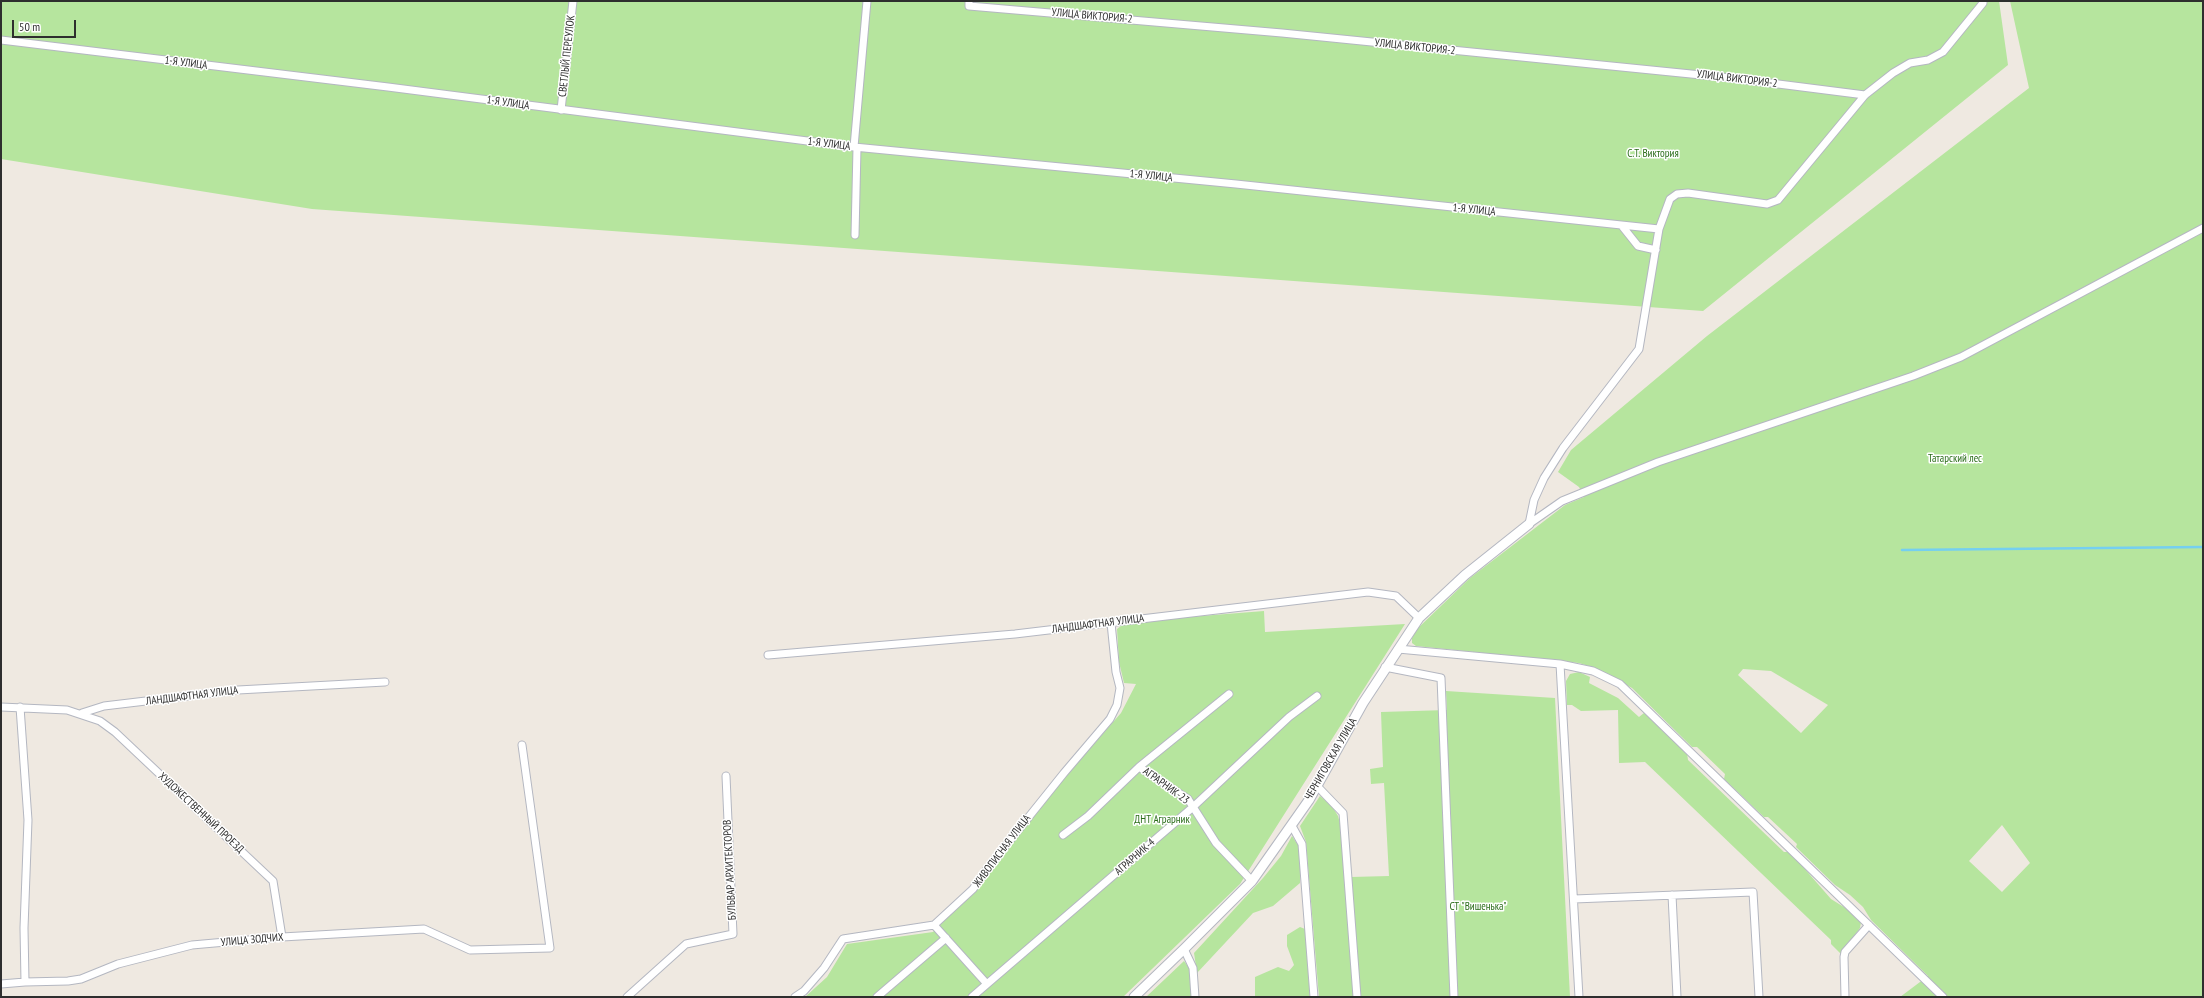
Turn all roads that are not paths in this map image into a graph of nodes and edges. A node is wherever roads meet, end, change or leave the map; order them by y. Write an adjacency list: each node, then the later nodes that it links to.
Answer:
1 (573, 1): 7 (street, СВЕТЛЫЙ ПЕРЕУЛОК)
2 (867, 1): 8 (street)
3 (969, 1): 6 (street, УЛИЦА ВИКТОРИЯ-2)
4 (1983, 1): 6 (street)
5 (1, 40): 7 (street, 1-Я УЛИЦА)
6 (1864, 96): 11 (street)
7 (561, 110): 8 (street, 1-Я УЛИЦА)
8 (856, 148): 9 (street, 1-Я УЛИЦА); 12 (street)
9 (1622, 226): 11 (street, 1-Я УЛИЦА); 13 (street)
10 (2203, 228): 14 (street)
11 (1659, 229): 13 (street)
12 (855, 235)
13 (1656, 250): 14 (street)
14 (1529, 524): 15 (street, ЧЕРНИГОВСКАЯ УЛИЦА)
15 (1419, 618): 16 (street, ЛАНДШАФТНАЯ УЛИЦА); 17 (street, ЧЕРНИГОВСКАЯ УЛИЦА)
16 (1111, 623): 18 (street, ЛАНДШАФТНАЯ УЛИЦА); 37 (street, ЖИВОПИСНАЯ УЛИЦА)
17 (1398, 649): 19 (street); 20 (street, ЧЕРНИГОВСКАЯ УЛИЦА)
18 (768, 655)
19 (1560, 664): 36 (street); 38 (street)
20 (1386, 667): 30 (street, ЧЕРНИГОВСКАЯ УЛИЦА); 53 (street)
21 (385, 682): 26 (street, ЛАНДШАФТНАЯ УЛИЦА)
22 (1229, 694): 28 (street)
23 (1317, 696): 31 (street, АГРАРНИК-4)
24 (20, 707): 25 (street, ЛАНДШАФТНАЯ УЛИЦА); 26 (street, ЛАНДШАФТНАЯ УЛИЦА); 42 (street)
25 (1, 708)
26 (82, 713): 39 (street, ХУДОЖЕСТВЕННЫЙ ПРОЕЗД)
27 (522, 745): 39 (street, УЛИЦА ЗОДЧИХ)
28 (1139, 767): 31 (street, АГРАРНИК-23); 33 (street)
29 (726, 776): 45 (street, БУЛЬВАР АРХИТЕКТОРОВ)
30 (1317, 786): 32 (street, ЧЕРНИГОВСКАЯ УЛИЦА); 52 (street)
31 (1193, 807): 34 (street, АГРАРНИК-23); 44 (street, АГРАРНИК-4)
32 (1292, 826): 34 (street, ЧЕРНИГОВСКАЯ УЛИЦА); 51 (street)
33 (1063, 835)
34 (1252, 880): 41 (street, ЧЕРНИГОВСКАЯ УЛИЦА)
35 (1672, 895): 36 (street); 55 (street); 56 (street)
36 (1574, 899): 54 (street)
37 (934, 925): 40 (street); 46 (street)
38 (1869, 925): 57 (street); 58 (street)
39 (282, 937): 42 (street, УЛИЦА ЗОДЧИХ)
40 (946, 938): 44 (street); 47 (street)
41 (1184, 949): 49 (street, ЧЕРНИГОВСКАЯ УЛИЦА); 50 (street)
42 (26, 982): 43 (street, УЛИЦА ЗОДЧИХ)
43 (1, 984)
44 (987, 984): 48 (street, АГРАРНИК-4)
45 (628, 997)
46 (795, 997)
47 (877, 997)
48 (972, 997)
49 (1134, 997)
50 (1195, 997)
51 (1314, 997)
52 (1357, 997)
53 (1454, 997)
54 (1579, 997)
55 (1677, 997)
56 (1759, 997)
57 (1845, 997)
58 (1943, 997)

